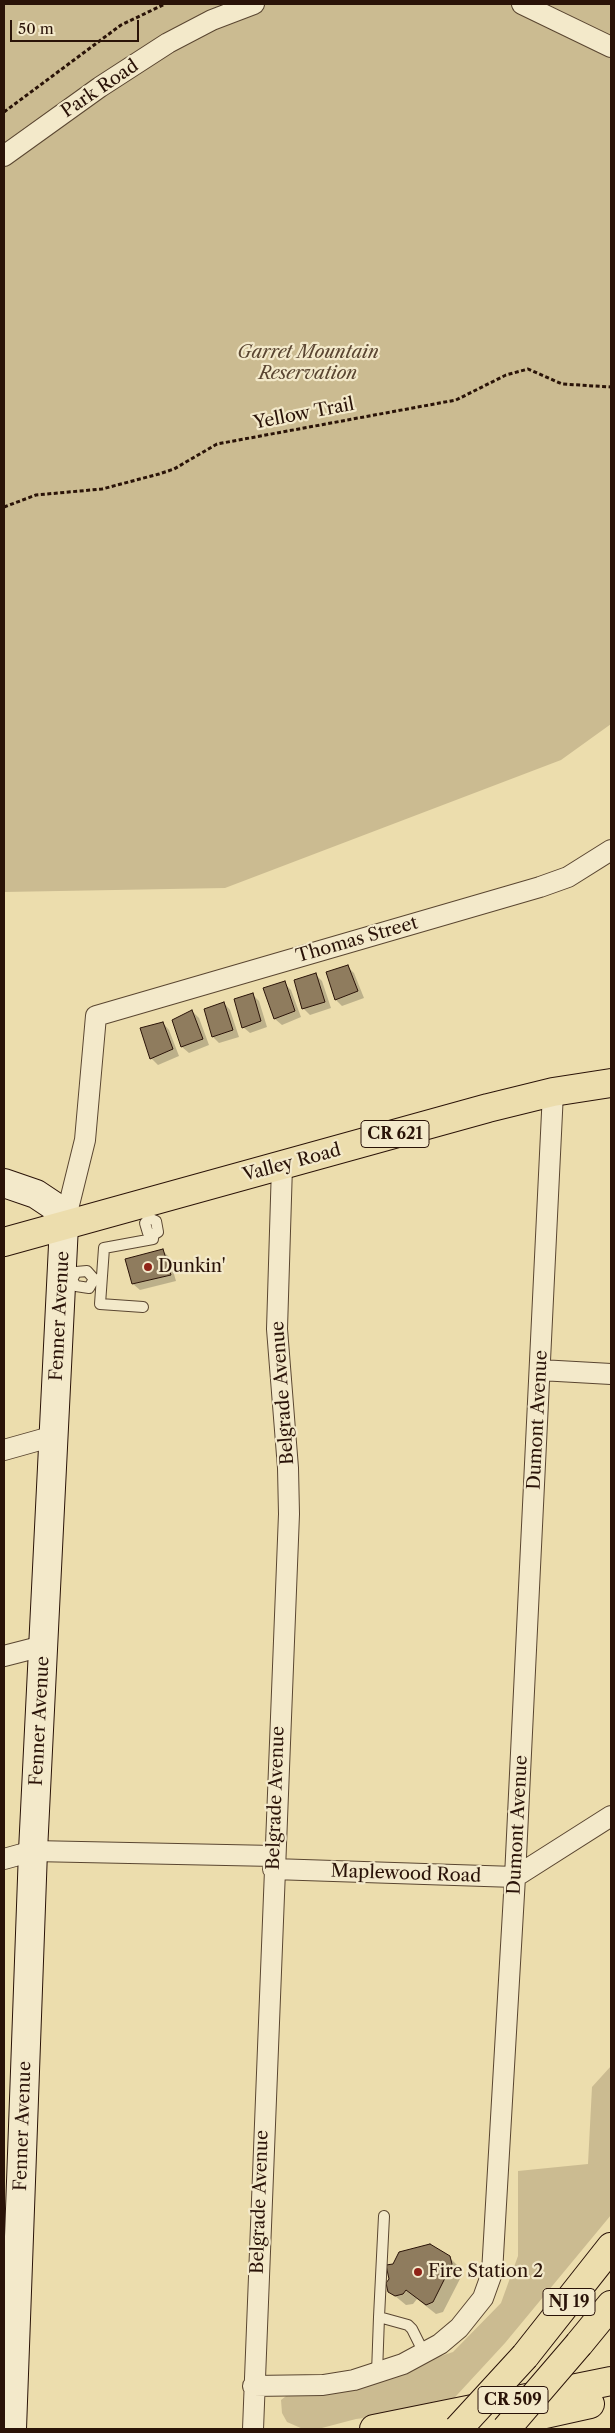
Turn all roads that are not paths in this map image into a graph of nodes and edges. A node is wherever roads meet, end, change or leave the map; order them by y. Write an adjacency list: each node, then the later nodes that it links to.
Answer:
1 (254, 4): 4 (street, Park Road)
2 (522, 4): 3 (street)
3 (611, 47)
4 (4, 156)
5 (611, 850): 6 (street, Thomas Street)
6 (96, 1016): 12 (street, Fenner Avenue)
7 (611, 1083): 8 (main road, Valley Road / CR 621)
8 (553, 1092): 9 (main road, Valley Road / CR 621); 17 (street, Dumont Avenue)
9 (282, 1166): 11 (main road, Valley Road / CR 621); 26 (street, Belgrade Avenue)
10 (4, 1183): 12 (street)
11 (148, 1210): 12 (main road, Valley Road / CR 621); 14 (lane)
12 (64, 1225): 13 (main road, Valley Road / CR 621); 15 (street, Fenner Avenue)
13 (4, 1242)
14 (97, 1279): 15 (lane); 16 (lane)
15 (67, 1280): 19 (street, Fenner Avenue)
16 (143, 1307)
17 (540, 1370): 18 (street); 27 (street, Dumont Avenue)
18 (611, 1374)
19 (54, 1436): 20 (street); 21 (street, Fenner Avenue)
20 (4, 1450)
21 (43, 1646): 22 (street); 24 (street, Fenner Avenue)
22 (4, 1656)
23 (611, 1816): 27 (street)
24 (33, 1851): 25 (street, Maplewood Road); 26 (street, Maplewood Road); 28 (street, Fenner Avenue)
25 (4, 1859)
26 (274, 1863): 27 (street, Maplewood Road); 36 (street, Belgrade Avenue)
27 (515, 1877): 33 (street, Dumont Avenue)
28 (12, 2211): 38 (street, Fenner Avenue)
29 (384, 2216): 32 (lane)
30 (611, 2247): 41 (main road, NJ 19, bridge)
31 (611, 2304): 43 (main road, NJ 19, bridge)
32 (379, 2317): 33 (lane); 34 (lane)
33 (424, 2353): 34 (street, Dumont Avenue)
34 (377, 2374): 36 (street, Dumont Avenue)
35 (611, 2381): 40 (main road, CR 509)
36 (253, 2386): 39 (street, Belgrade Avenue)
37 (611, 2399): 42 (main road, CR 509)
38 (12, 2429)
39 (252, 2429)
40 (374, 2429)
41 (458, 2429)
42 (478, 2429)
43 (506, 2429)

